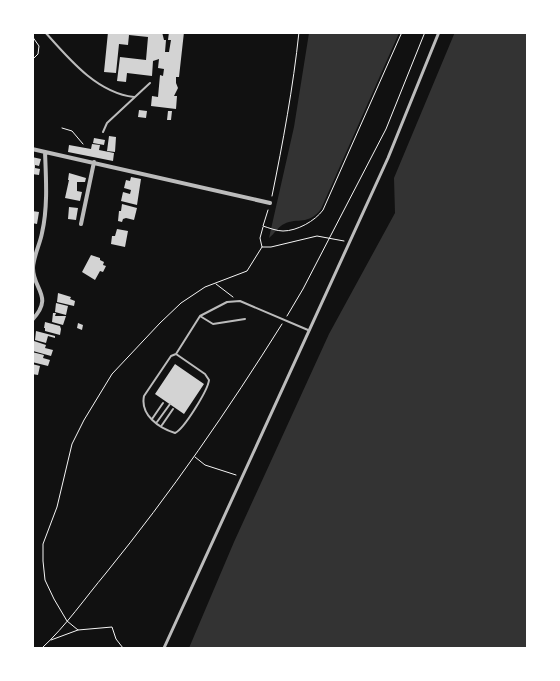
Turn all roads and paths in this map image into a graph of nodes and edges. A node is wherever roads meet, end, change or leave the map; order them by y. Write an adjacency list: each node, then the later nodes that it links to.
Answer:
1 (45, 32): 9 (lane)
2 (299, 32): 16 (path)
3 (402, 32): 18 (path)
4 (425, 32): 19 (path)
5 (439, 32): 20 (street)
6 (32, 36): 7 (path)
7 (32, 60)
8 (150, 83): 9 (lane)
9 (134, 97): 11 (lane)
10 (62, 128): 12 (path)
11 (103, 132)
12 (83, 144)
13 (32, 149): 14 (street)
14 (45, 152): 15 (street); 26 (street)
15 (94, 162): 16 (street); 17 (street)
16 (270, 203): 18 (path)
17 (81, 224)
18 (263, 226): 21 (path)
19 (329, 237): 20 (path); 21 (path); 27 (path)
20 (348, 243): 28 (street)
21 (262, 247): 22 (path)
22 (215, 283): 23 (path); 38 (path)
23 (240, 301): 24 (lane); 27 (lane)
24 (200, 316): 25 (lane); 29 (lane)
25 (245, 319)
26 (32, 320)
27 (285, 320): 28 (lane); 36 (path)
28 (308, 330): 37 (street)
29 (176, 354): 33 (lane); 35 (lane)
30 (163, 403): 33 (lane)
31 (170, 404): 34 (lane)
32 (173, 409): 35 (lane)
33 (152, 419): 34 (lane)
34 (157, 422): 35 (lane)
35 (162, 425)
36 (195, 457): 37 (path); 38 (path)
37 (242, 477): 43 (street)
38 (67, 621): 39 (path); 40 (path)
39 (78, 630): 40 (path); 42 (path)
40 (50, 641): 41 (path)
41 (42, 648)
42 (123, 648)
43 (164, 648)

